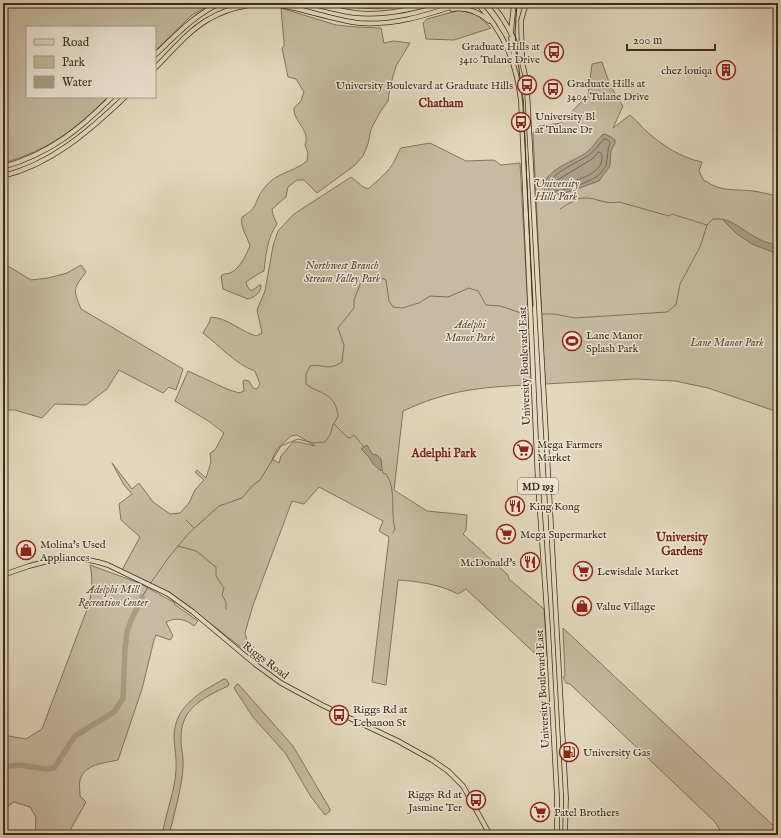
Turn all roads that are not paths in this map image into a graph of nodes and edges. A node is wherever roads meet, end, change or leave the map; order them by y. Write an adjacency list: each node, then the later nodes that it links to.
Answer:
1 (222, 3): 12 (main road)
2 (310, 3): 3 (main road)
3 (434, 3)
4 (463, 3): 9 (main road)
5 (476, 3): 10 (main road, University Boulevard East / MD 193)
6 (491, 3): 11 (main road, University Boulevard East / MD 193)
7 (514, 3): 11 (main road)
8 (526, 3): 13 (main road)
9 (432, 13): 10 (main road); 14 (main road)
10 (499, 31): 15 (main road, University Boulevard East / MD 193)
11 (511, 33): 13 (main road, University Boulevard East / MD 193); 15 (main road)
12 (156, 54)
13 (524, 65): 23 (main road, University Boulevard East / MD 193)
14 (156, 67)
15 (516, 69): 22 (main road, University Boulevard East / MD 193)
16 (111, 98): 18 (main road)
17 (124, 98): 19 (main road)
18 (3, 167)
19 (3, 176)
20 (3, 574): 21 (main road, Riggs Road)
21 (490, 835)
22 (557, 835)
23 (565, 835)

